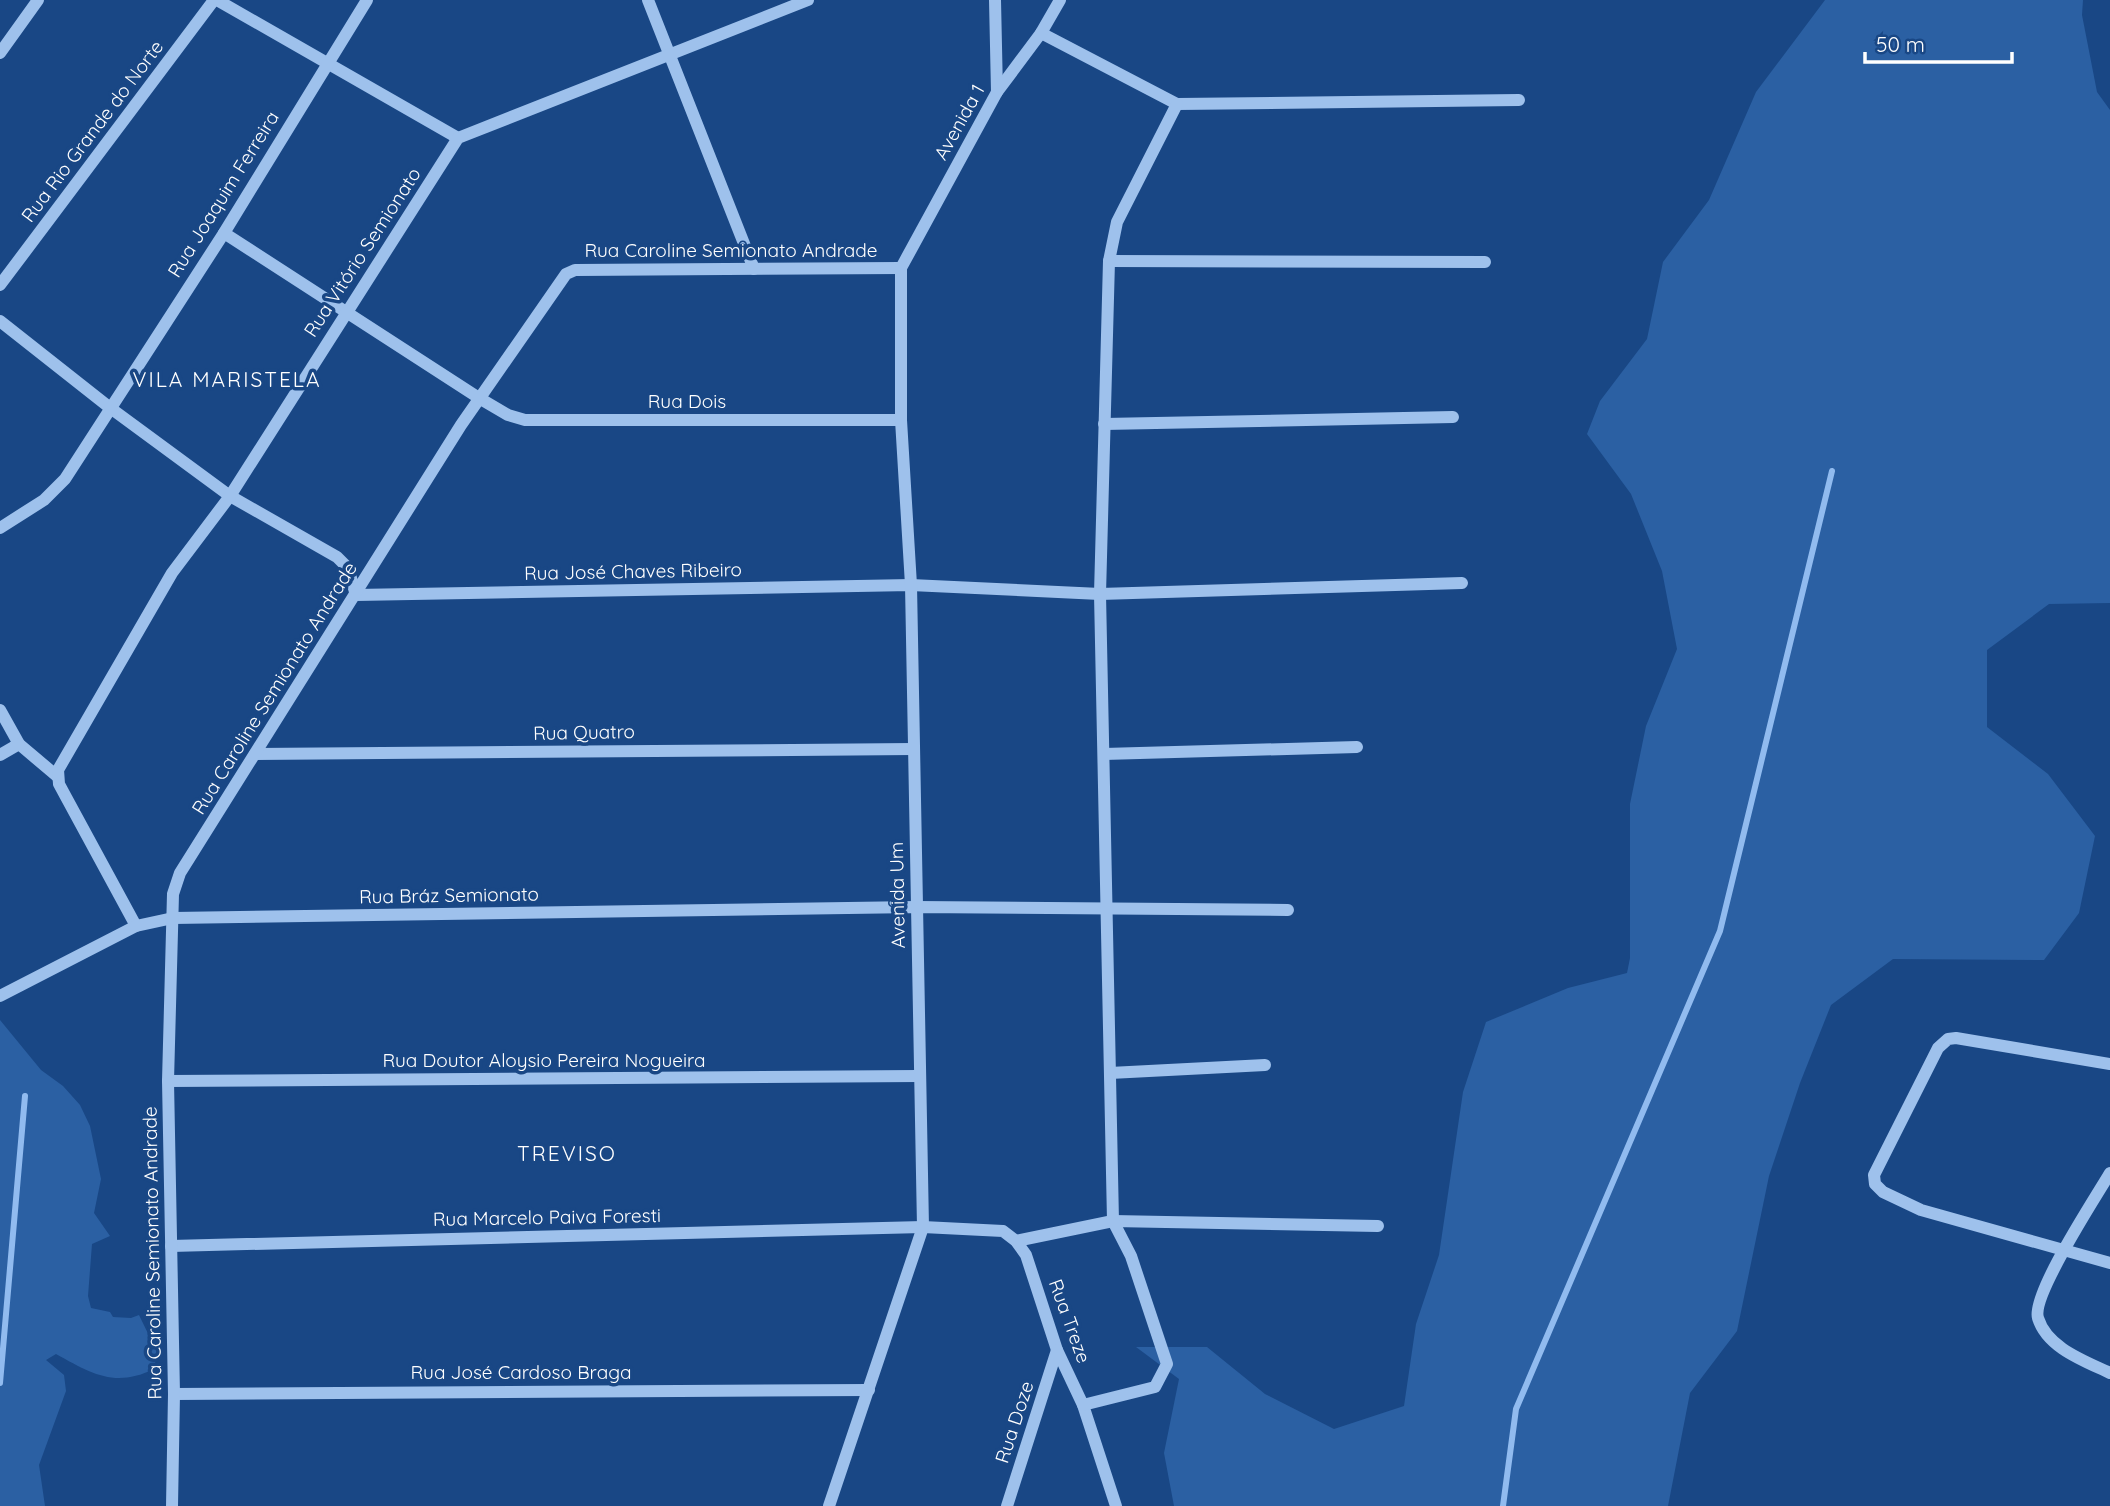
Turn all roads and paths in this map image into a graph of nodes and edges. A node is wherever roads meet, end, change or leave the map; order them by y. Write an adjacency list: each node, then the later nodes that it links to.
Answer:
1 (37, 0): 9 (street)
2 (215, 0): 11 (street); 21 (street, Rua Rio Grande do Norte)
3 (367, 0): 11 (street, Rua Joaquim Ferreira)
4 (648, 0): 10 (street)
5 (808, 0): 10 (street)
6 (995, 0): 12 (street)
7 (1060, 0): 8 (street, Avenida 1)
8 (1041, 33): 12 (street, Avenida 1); 14 (street)
9 (0, 53)
10 (670, 55): 15 (street); 20 (street)
11 (327, 62): 15 (street); 16 (street, Rua Joaquim Ferreira)
12 (997, 92): 19 (street, Avenida 1)
13 (1519, 100): 14 (street)
14 (1177, 104): 17 (street)
15 (458, 138): 22 (street, Rua Vitório Semionato)
16 (224, 233): 22 (street, Rua Dois); 25 (street, Rua Joaquim Ferreira)
17 (1109, 261): 18 (street); 28 (street)
18 (1485, 262)
19 (901, 268): 20 (street, Rua Caroline Semionato Andrade); 27 (street, Avenida Um)
20 (754, 269): 24 (street, Rua Caroline Semionato Andrade)
21 (0, 285)
22 (346, 312): 24 (street, Rua Dois); 29 (street, Rua Vitório Semionato)
23 (0, 321): 25 (street)
24 (479, 398): 27 (street, Rua Dois); 34 (street, Rua Caroline Semionato Andrade)
25 (109, 407): 29 (street); 30 (street, Rua Joaquim Ferreira)
26 (1453, 417): 28 (street)
27 (901, 420): 32 (street, Avenida Um)
28 (1104, 424): 33 (street)
29 (230, 496): 34 (street); 42 (street, Rua Vitório Semionato)
30 (0, 528)
31 (1462, 583): 33 (street, Rua José Chaves Ribeiro)
32 (911, 585): 33 (street, Rua José Chaves Ribeiro); 34 (street, Rua José Chaves Ribeiro); 38 (street, Avenida Um)
33 (1100, 594): 40 (street)
34 (356, 595): 39 (street, Rua Caroline Semionato Andrade)
35 (0, 710): 36 (street)
36 (19, 744): 41 (street); 42 (street)
37 (1357, 747): 40 (street)
38 (914, 749): 39 (street, Rua Quatro); 43 (street, Avenida Um)
39 (255, 754): 46 (street, Rua Caroline Semionato Andrade)
40 (1104, 754): 44 (street)
41 (0, 755)
42 (58, 777): 47 (street)
43 (916, 907): 44 (street, Rua Bráz Semionato); 46 (street, Rua Bráz Semionato); 52 (street, Avenida Um)
44 (1108, 909): 45 (street, Rua Bráz Semionato); 51 (street)
45 (1288, 910)
46 (173, 918): 47 (street, Rua Bráz Semionato); 53 (street, Rua Caroline Semionato Andrade)
47 (136, 926): 48 (street, Rua Bráz Semionato)
48 (0, 996)
49 (2110, 1064): 60 (street)
50 (1265, 1065): 51 (street)
51 (1110, 1073): 55 (street)
52 (919, 1076): 53 (street, Rua Doutor Aloysio Pereira Nogueira); 57 (street, Avenida Um)
53 (168, 1082): 59 (street, Rua Caroline Semionato Andrade)
54 (2110, 1173): 60 (street)
55 (1113, 1221): 56 (street); 58 (street); 66 (street)
56 (1377, 1226)
57 (923, 1227): 58 (street); 59 (street, Rua Marcelo Paiva Foresti); 64 (street, Avenida Um)
58 (1016, 1241): 62 (street, Rua Treze)
59 (171, 1246): 65 (street, Rua Caroline Semionato Andrade)
60 (2064, 1250): 61 (street); 63 (street)
61 (2110, 1263)
62 (1057, 1350): 66 (street, Rua Treze); 69 (street, Rua Doze)
63 (2110, 1373)
64 (869, 1390): 65 (street, Rua José Cardoso Braga); 68 (street, Avenida Um)
65 (174, 1394): 67 (street, Rua Caroline Semionato Andrade)
66 (1083, 1405): 70 (street, Rua Treze)
67 (172, 1506)
68 (829, 1506)
69 (1007, 1506)
70 (1116, 1506)

